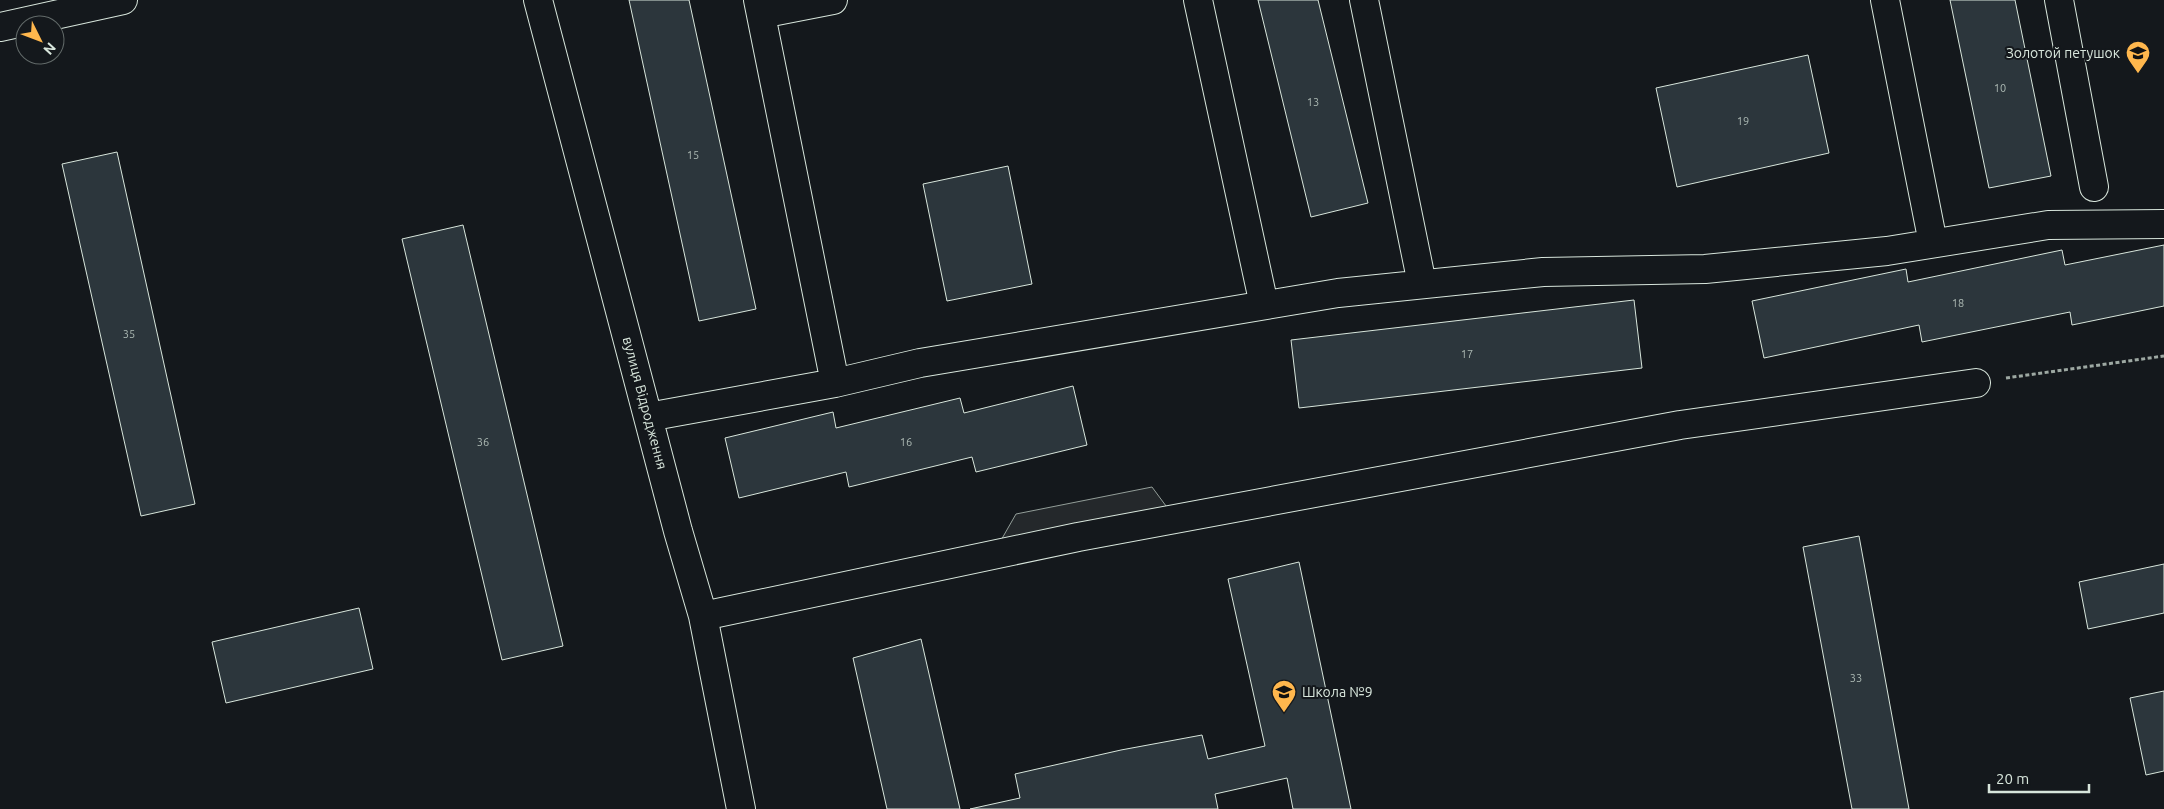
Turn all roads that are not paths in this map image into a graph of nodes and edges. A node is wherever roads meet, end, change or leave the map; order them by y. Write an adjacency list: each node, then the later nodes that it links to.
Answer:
1 (123, 0): 9 (street)
2 (538, 0): 17 (street, вулиця Відродження)
3 (833, 0): 8 (street)
4 (1198, 0): 14 (street)
5 (1364, 0): 13 (street)
6 (1885, 0): 12 (street)
7 (2059, 0): 10 (street)
8 (759, 7): 15 (street)
9 (0, 28)
10 (2094, 186)
11 (2164, 224): 12 (street)
12 (1933, 243): 13 (street)
13 (1422, 284): 14 (street)
14 (1264, 306): 15 (street)
15 (835, 383): 17 (street)
16 (1976, 383): 18 (street)
17 (648, 417): 18 (street, вулиця Відродження)
18 (704, 616): 19 (street, вулиця Відродження)
19 (741, 809)

